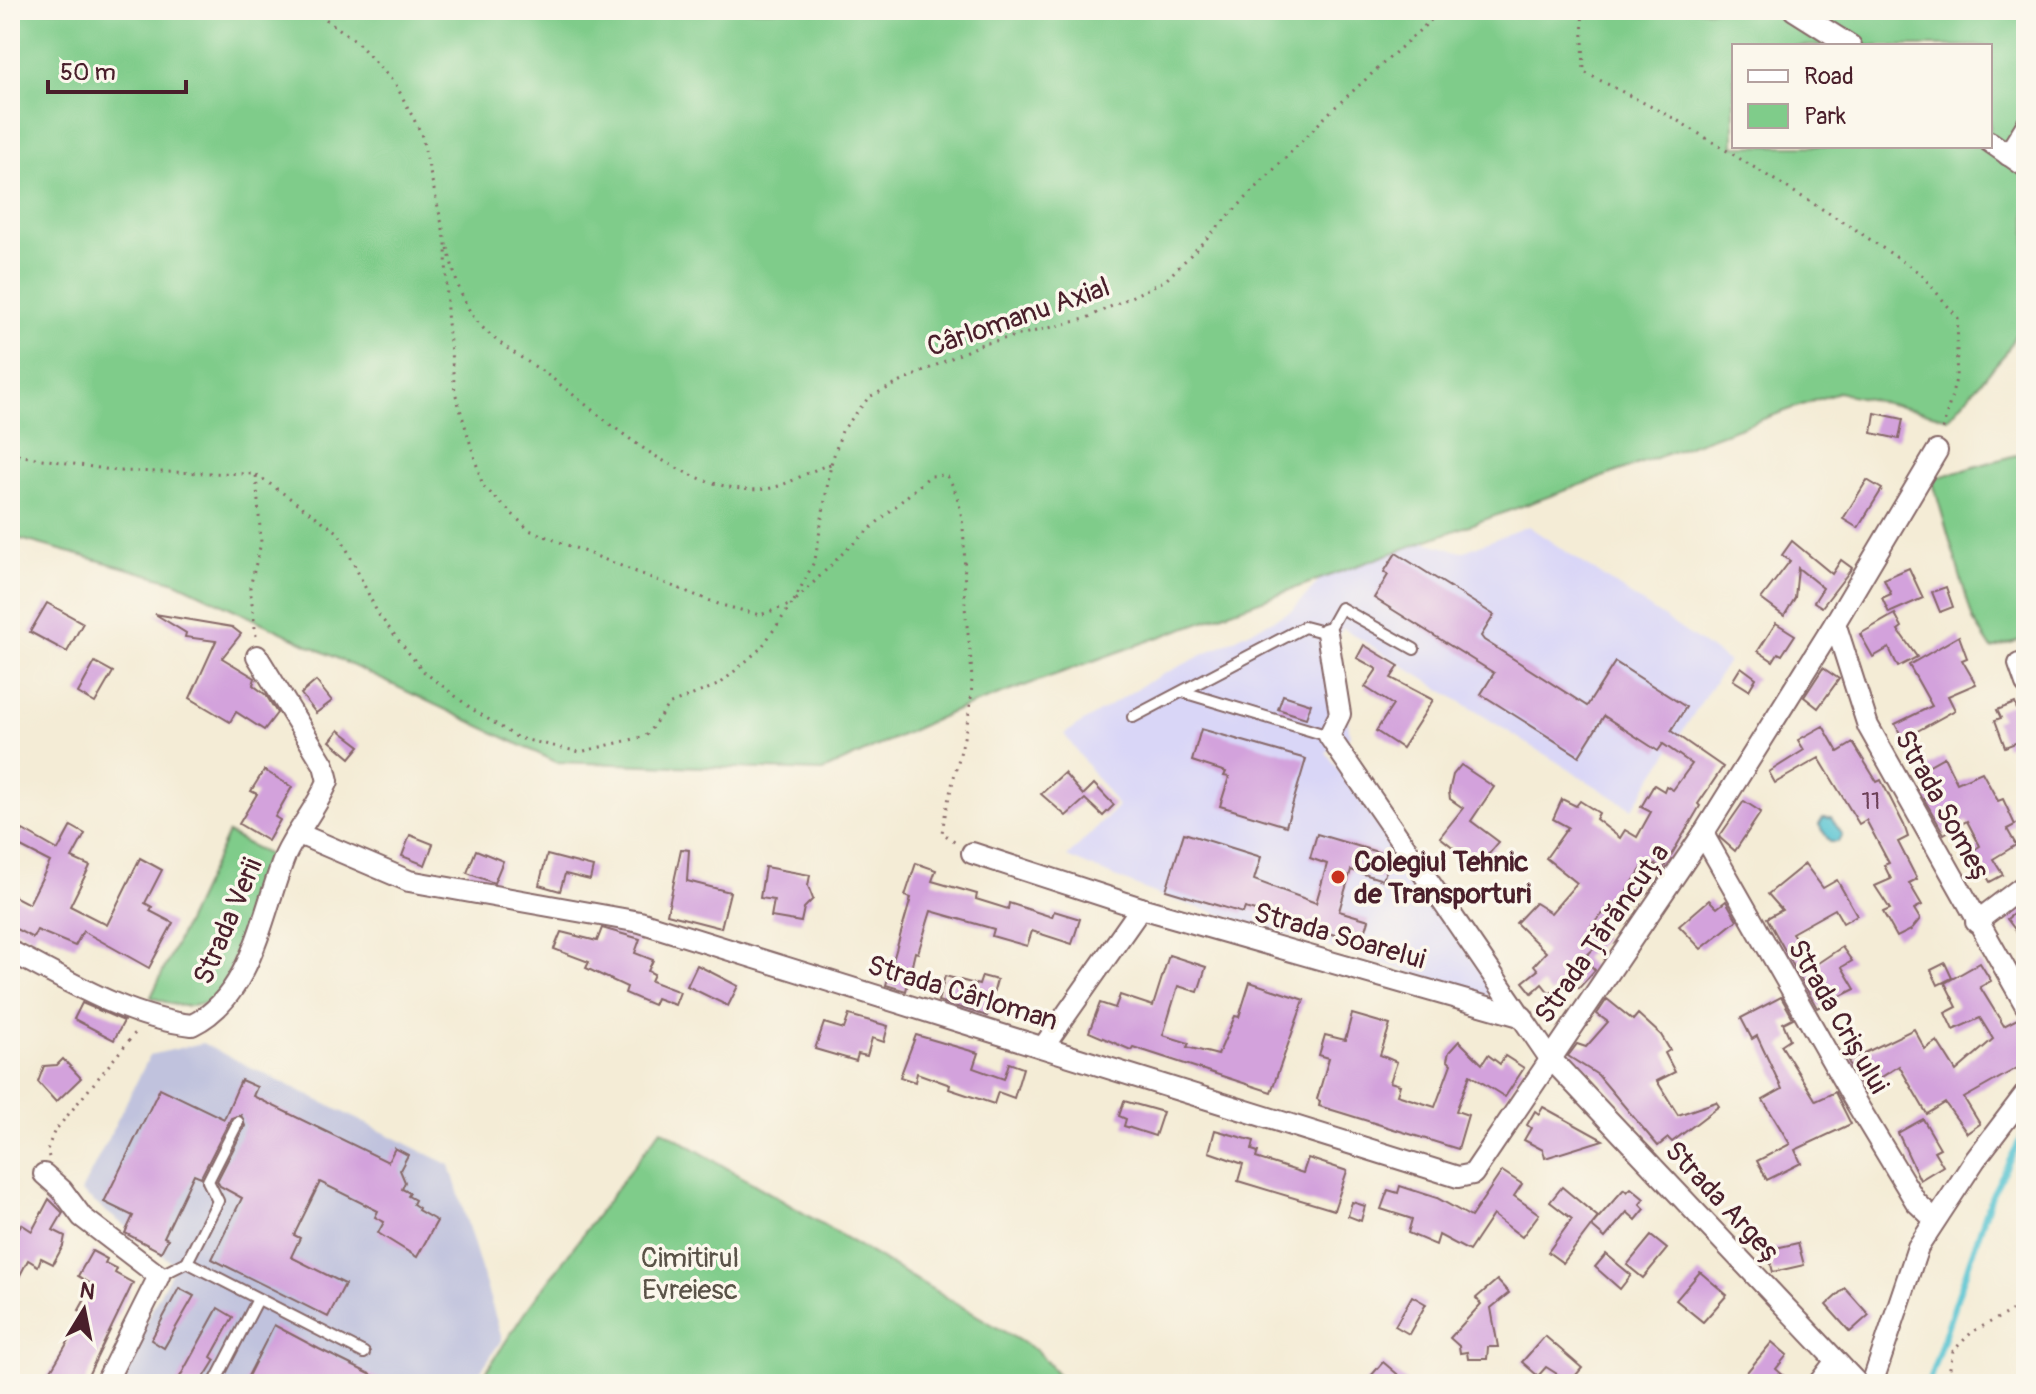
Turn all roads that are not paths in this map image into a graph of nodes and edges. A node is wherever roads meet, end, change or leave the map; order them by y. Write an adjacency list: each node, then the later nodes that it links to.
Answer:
1 (1794, 10): 2 (street)
2 (1848, 44)
3 (2026, 126): 5 (street)
4 (1992, 143): 5 (street)
5 (2008, 155): 6 (street)
6 (2026, 167)
7 (1937, 451): 8 (street, Strada Țărăncuța)
8 (1835, 623): 16 (street, Strada Țărăncuța); 20 (street, Strada Someș)
9 (1327, 633): 10 (lane); 12 (lane); 14 (street)
10 (1414, 649)
11 (257, 656): 15 (street, Strada Verii)
12 (1183, 692): 13 (lane); 14 (lane)
13 (1133, 717)
14 (1329, 736): 23 (street, Strada Țărăncuța)
15 (299, 834): 21 (street, Strada Verii); 24 (street, Strada Cârloman)
16 (1703, 834): 25 (street, Strada Țărăncuța); 29 (street, Strada Crișului)
17 (972, 853): 19 (street, Strada Soarelui)
18 (2026, 884): 20 (street)
19 (1141, 908): 23 (street, Strada Soarelui); 24 (street)
20 (1976, 922): 22 (street, Strada Someș)
21 (10, 951)
22 (2026, 1006)
23 (1523, 1017): 25 (street, Strada Țărăncuța)
24 (1044, 1046): 25 (street, Strada Cârloman)
25 (1549, 1057): 34 (street, Strada Argeș)
26 (2026, 1093): 29 (street)
27 (238, 1122): 30 (lane)
28 (44, 1174): 31 (street)
29 (1934, 1219): 39 (street)
30 (187, 1262): 31 (lane); 32 (lane)
31 (159, 1276): 35 (street)
32 (258, 1299): 33 (lane); 36 (lane)
33 (364, 1353)
34 (1835, 1362): 37 (street); 38 (street, Strada Argeș)
35 (105, 1384)
36 (214, 1384)
37 (1818, 1384)
38 (1858, 1384)
39 (1872, 1384)

